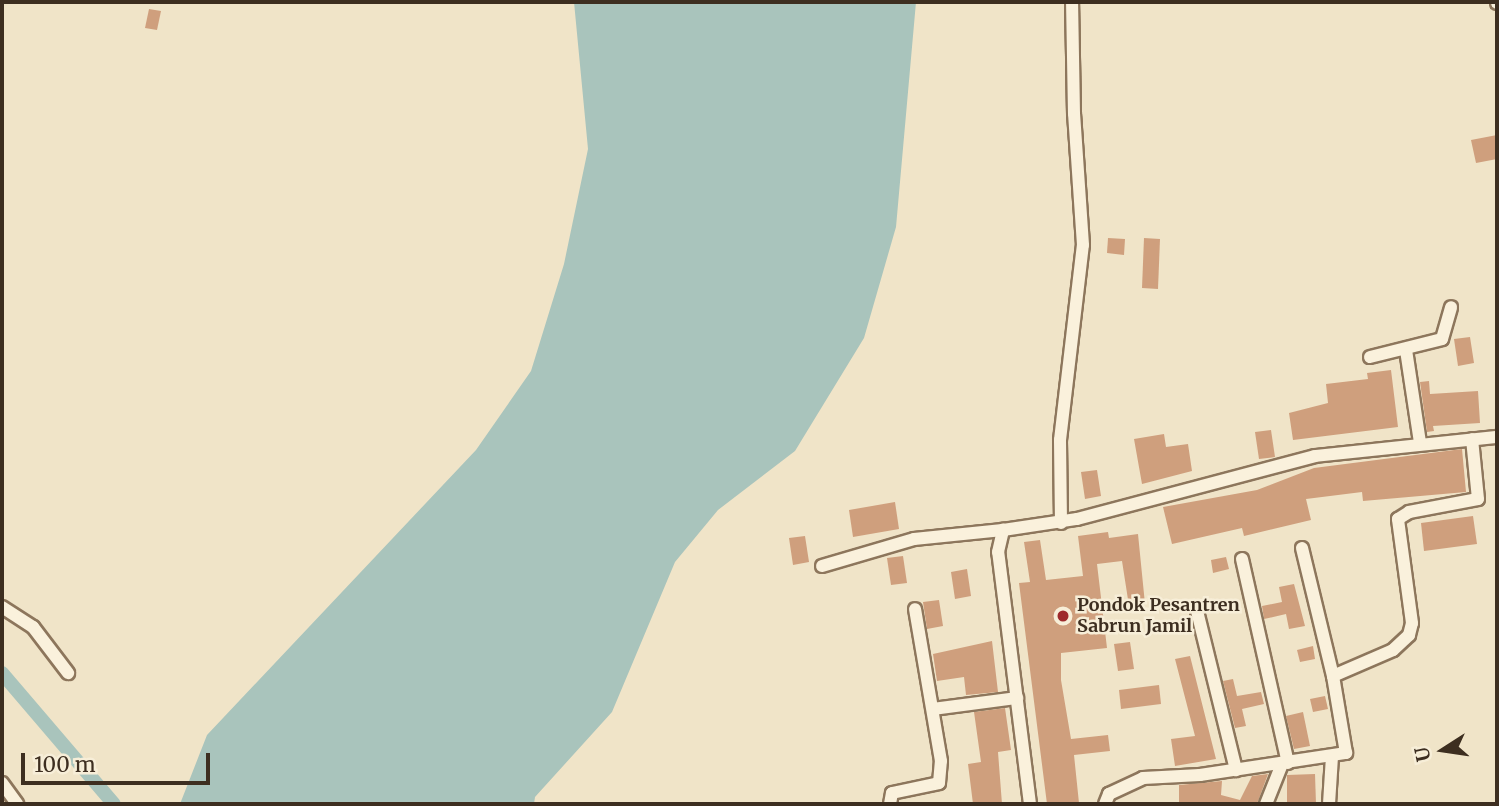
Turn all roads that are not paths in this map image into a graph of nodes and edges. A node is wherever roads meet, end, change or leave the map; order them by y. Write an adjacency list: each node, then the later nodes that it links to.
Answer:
1 (1072, 2): 8 (street)
2 (1451, 307): 3 (street)
3 (1406, 350): 4 (street); 7 (street)
4 (1370, 356)
5 (1497, 437): 6 (street)
6 (1472, 439): 7 (street); 17 (street)
7 (1419, 443): 8 (street)
8 (1061, 523): 9 (street)
9 (1003, 530): 12 (street); 18 (street)
10 (1302, 548): 17 (street)
11 (1242, 559): 21 (street)
12 (822, 566)
13 (2, 607): 16 (street)
14 (915, 609): 19 (street)
15 (1196, 611): 22 (street)
16 (68, 673)
17 (1333, 676): 20 (street)
18 (1017, 698): 19 (street); 26 (street)
19 (933, 709): 25 (street)
20 (1332, 757): 21 (street); 29 (street)
21 (1285, 764): 22 (street); 28 (street)
22 (1236, 770): 27 (street)
23 (2, 783): 24 (street)
24 (17, 804)
25 (890, 804)
26 (1030, 804)
27 (1105, 804)
28 (1266, 804)
29 (1329, 804)

